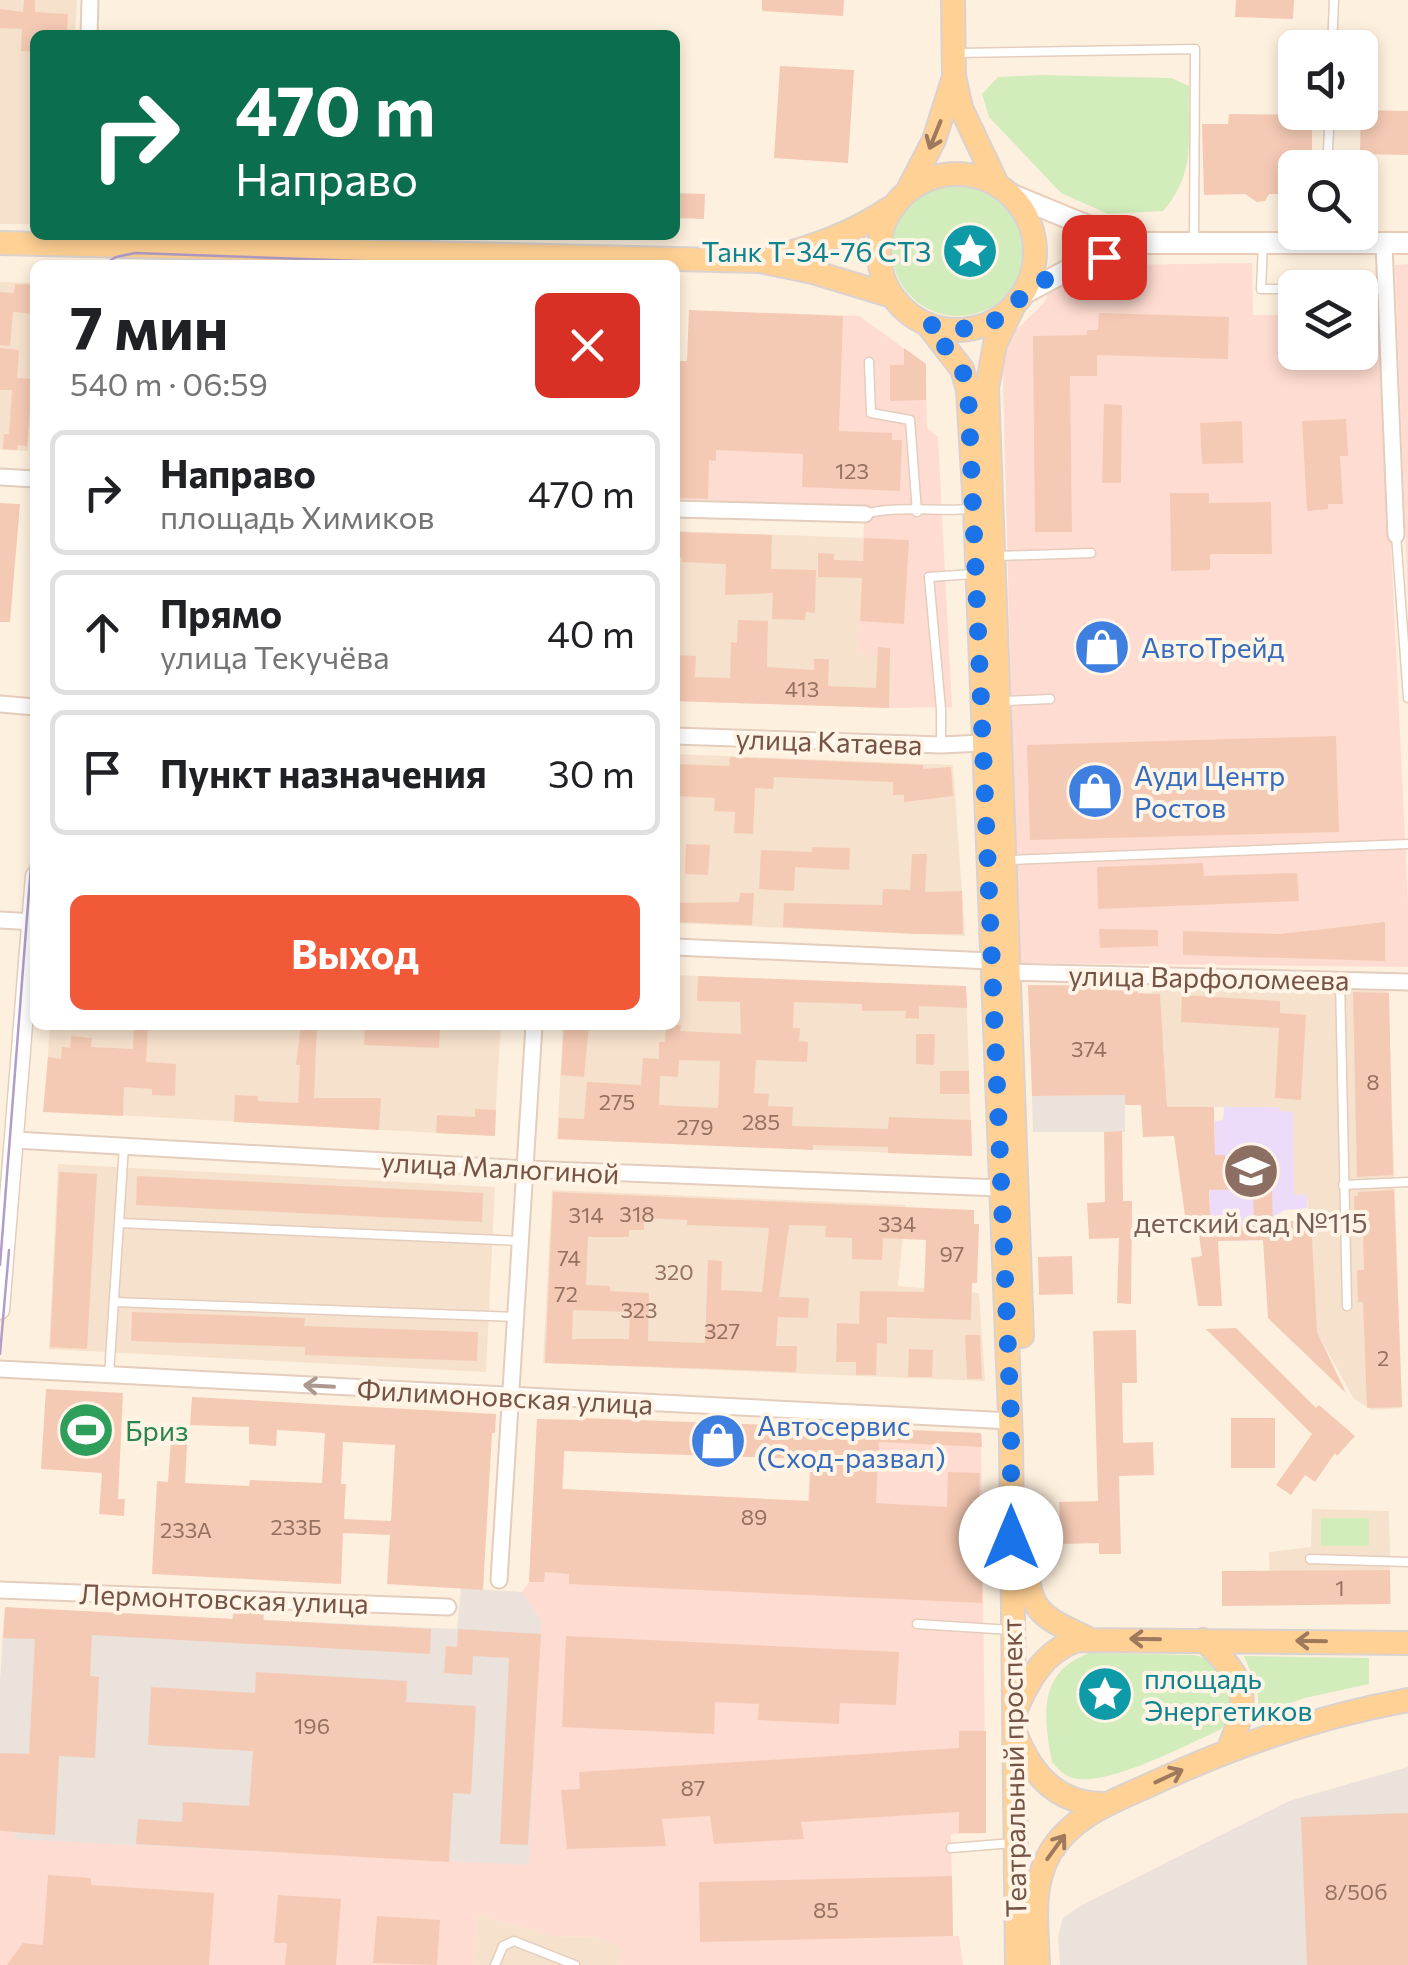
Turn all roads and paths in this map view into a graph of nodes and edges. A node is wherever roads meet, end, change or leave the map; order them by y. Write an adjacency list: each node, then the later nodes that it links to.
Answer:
1 (90, 0): 4 (street)
2 (953, 0): 6 (main road)
3 (1334, 0): 5 (lane)
4 (89, 30)
5 (1333, 30)
6 (954, 64): 7 (main road); 8 (main road, one-way to 8); 11 (lane)
7 (1004, 190): 8 (main road); 10 (main road); 25 (main road)
8 (901, 198): 20 (main road); 24 (main road)
9 (0, 242): 17 (main road)
10 (1141, 243): 11 (main road); 25 (main road)
11 (1194, 243): 15 (main road)
12 (1278, 243): 15 (main road)
13 (1378, 243): 16 (main road)
14 (1408, 243): 16 (main road)
15 (1263, 244): 21 (lane)
16 (1384, 244): 23 (street)
17 (79, 248): 18 (main road)
18 (505, 260)
19 (680, 261): 20 (main road)
20 (760, 261): 24 (main road)
21 (1278, 288)
22 (1378, 290): 23 (lane)
23 (1386, 290): 34 (street)
24 (889, 295): 26 (main road)
25 (1018, 301): 26 (main road); 36 (main road, Театральный проспект)
26 (928, 324): 30 (main road, Театральный проспект)
27 (869, 362): 32 (lane)
28 (0, 477): 29 (street)
29 (30, 479)
30 (975, 508): 32 (lane); 36 (main road, Театральный проспект)
31 (680, 509): 33 (street)
32 (917, 512): 33 (lane)
33 (866, 514)
34 (1396, 534): 37 (lane)
35 (1091, 553): 36 (lane)
36 (985, 565): 39 (main road, Театральный проспект); 43 (main road, Театральный проспект); 44 (lane)
37 (1408, 698)
38 (1050, 699): 39 (lane)
39 (999, 702): 46 (main road, Театральный проспект)
40 (0, 704): 41 (street)
41 (30, 707)
42 (680, 736): 44 (street, улица Катаева)
43 (984, 743): 44 (street, улица Катаева); 51 (main road, Театральный проспект)
44 (940, 744)
45 (1408, 844): 46 (lane)
46 (1006, 860): 51 (main road, Театральный проспект)
47 (0, 920): 48 (street)
48 (30, 922)
49 (680, 947): 51 (street, улица Варфоломеева)
50 (30, 956): 55 (street)
51 (1000, 966): 52 (street, улица Варфоломеева); 60 (main road, Театральный проспект); 78 (main road, Театральный проспект)
52 (1340, 980): 53 (street, улица Варфоломеева); 59 (lane)
53 (1408, 982)
54 (534, 1030): 57 (street)
55 (8, 1140): 56 (street, улица Малюгиной); 65 (street)
56 (124, 1146): 57 (street, улица Малюгиной); 61 (lane)
57 (526, 1169): 60 (street, улица Малюгиной); 62 (street)
58 (1408, 1182): 59 (lane)
59 (1343, 1185): 64 (lane)
60 (1000, 1188): 70 (main road, Театральный проспект)
61 (120, 1224): 62 (lane); 63 (lane)
62 (521, 1242): 66 (street)
63 (114, 1302): 66 (lane); 68 (lane)
64 (1348, 1306)
65 (0, 1310)
66 (517, 1317): 69 (street)
67 (0, 1369): 68 (street, Филимоновская улица)
68 (109, 1375): 69 (street, Филимоновская улица, one-way to 68)
69 (512, 1396): 70 (street, Филимоновская улица); 73 (street)
70 (1011, 1420): 77 (main road, Театральный проспект)
71 (1310, 1559): 72 (lane)
72 (1408, 1562)
73 (499, 1580)
74 (0, 1590): 75 (street, Лермонтовская улица)
75 (448, 1606)
76 (917, 1624): 77 (lane)
77 (1012, 1630): 82 (main road, Театральный проспект)
78 (1088, 1638): 79 (main road, one-way to 78); 82 (main road)
79 (1204, 1640): 80 (main road, one-way to 79); 83 (main road)
80 (1408, 1643)
81 (1408, 1700): 83 (main road)
82 (1012, 1722): 84 (main road); 85 (main road, Театральный проспект)
83 (1229, 1748): 84 (main road, one-way to 83)
84 (1109, 1804): 90 (main road, Театральный проспект, one-way to 84)
85 (1013, 1843): 86 (lane); 89 (main road, Театральный проспект)
86 (951, 1848)
87 (495, 1965): 88 (lane)
88 (574, 1965)
89 (1016, 1965)
90 (1038, 1965)

